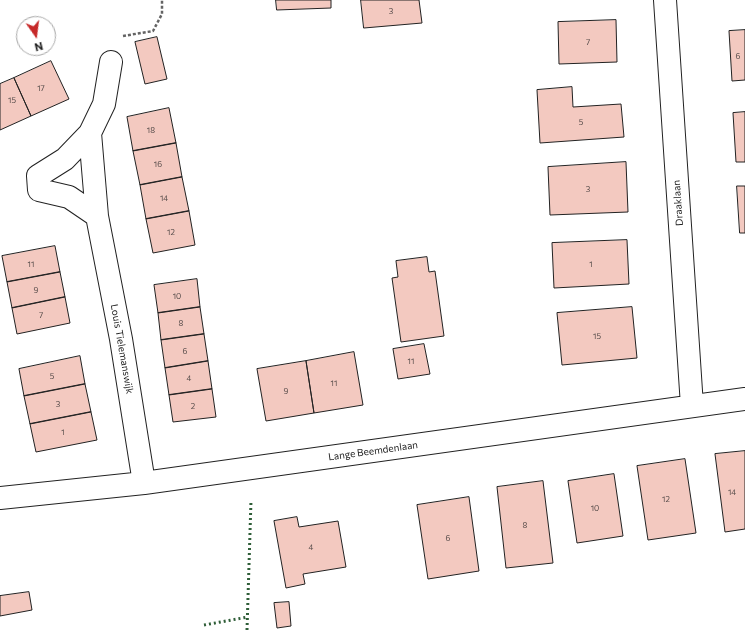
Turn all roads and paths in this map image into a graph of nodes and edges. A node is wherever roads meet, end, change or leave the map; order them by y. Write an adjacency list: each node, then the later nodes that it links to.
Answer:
1 (162, 0): 3 (path)
2 (665, 0): 7 (street, Draaklaan)
3 (111, 62): 4 (street)
4 (90, 133): 5 (street, Louis Tielemanswijk); 5 (street)
5 (97, 216): 8 (street, Louis Tielemanswijk)
6 (745, 399): 7 (street, Lange Beemdenlaan)
7 (692, 406): 8 (street, Lange Beemdenlaan)
8 (144, 483): 9 (street, Lange Beemdenlaan)
9 (0, 498)

